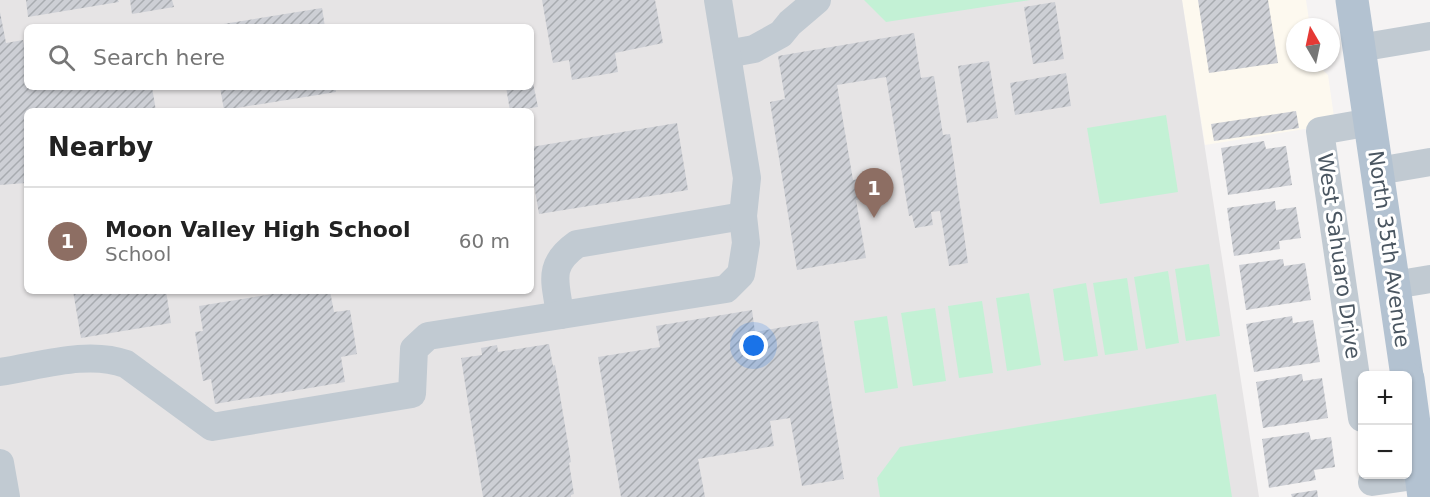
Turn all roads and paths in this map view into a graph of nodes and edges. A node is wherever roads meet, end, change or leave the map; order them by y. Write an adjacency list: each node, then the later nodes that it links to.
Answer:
1 (718, 0): 6 (street)
2 (817, 0): 6 (street)
3 (1352, 0): 5 (main road, North 35th Avenue)
4 (1430, 36): 5 (street)
5 (1359, 48): 7 (main road, North 35th Avenue)
6 (727, 54): 11 (street)
7 (1371, 123): 8 (street, North 35th Avenue); 10 (main road, North 35th Avenue)
8 (1320, 130): 17 (street, West Sahuaro Drive)
9 (1430, 162): 10 (street)
10 (1378, 171): 13 (main road, North 35th Avenue)
11 (743, 216): 14 (street); 14 (street)
12 (1430, 279): 13 (street)
13 (1394, 285): 16 (main road, North 35th Avenue)
14 (560, 315): 15 (street)
15 (0, 372)
16 (1414, 390): 20 (main road, North 35th Avenue)
17 (1358, 391)
18 (0, 463): 21 (street)
19 (1372, 484): 20 (street, North 35th Avenue)
20 (1423, 486)
21 (6, 497)

